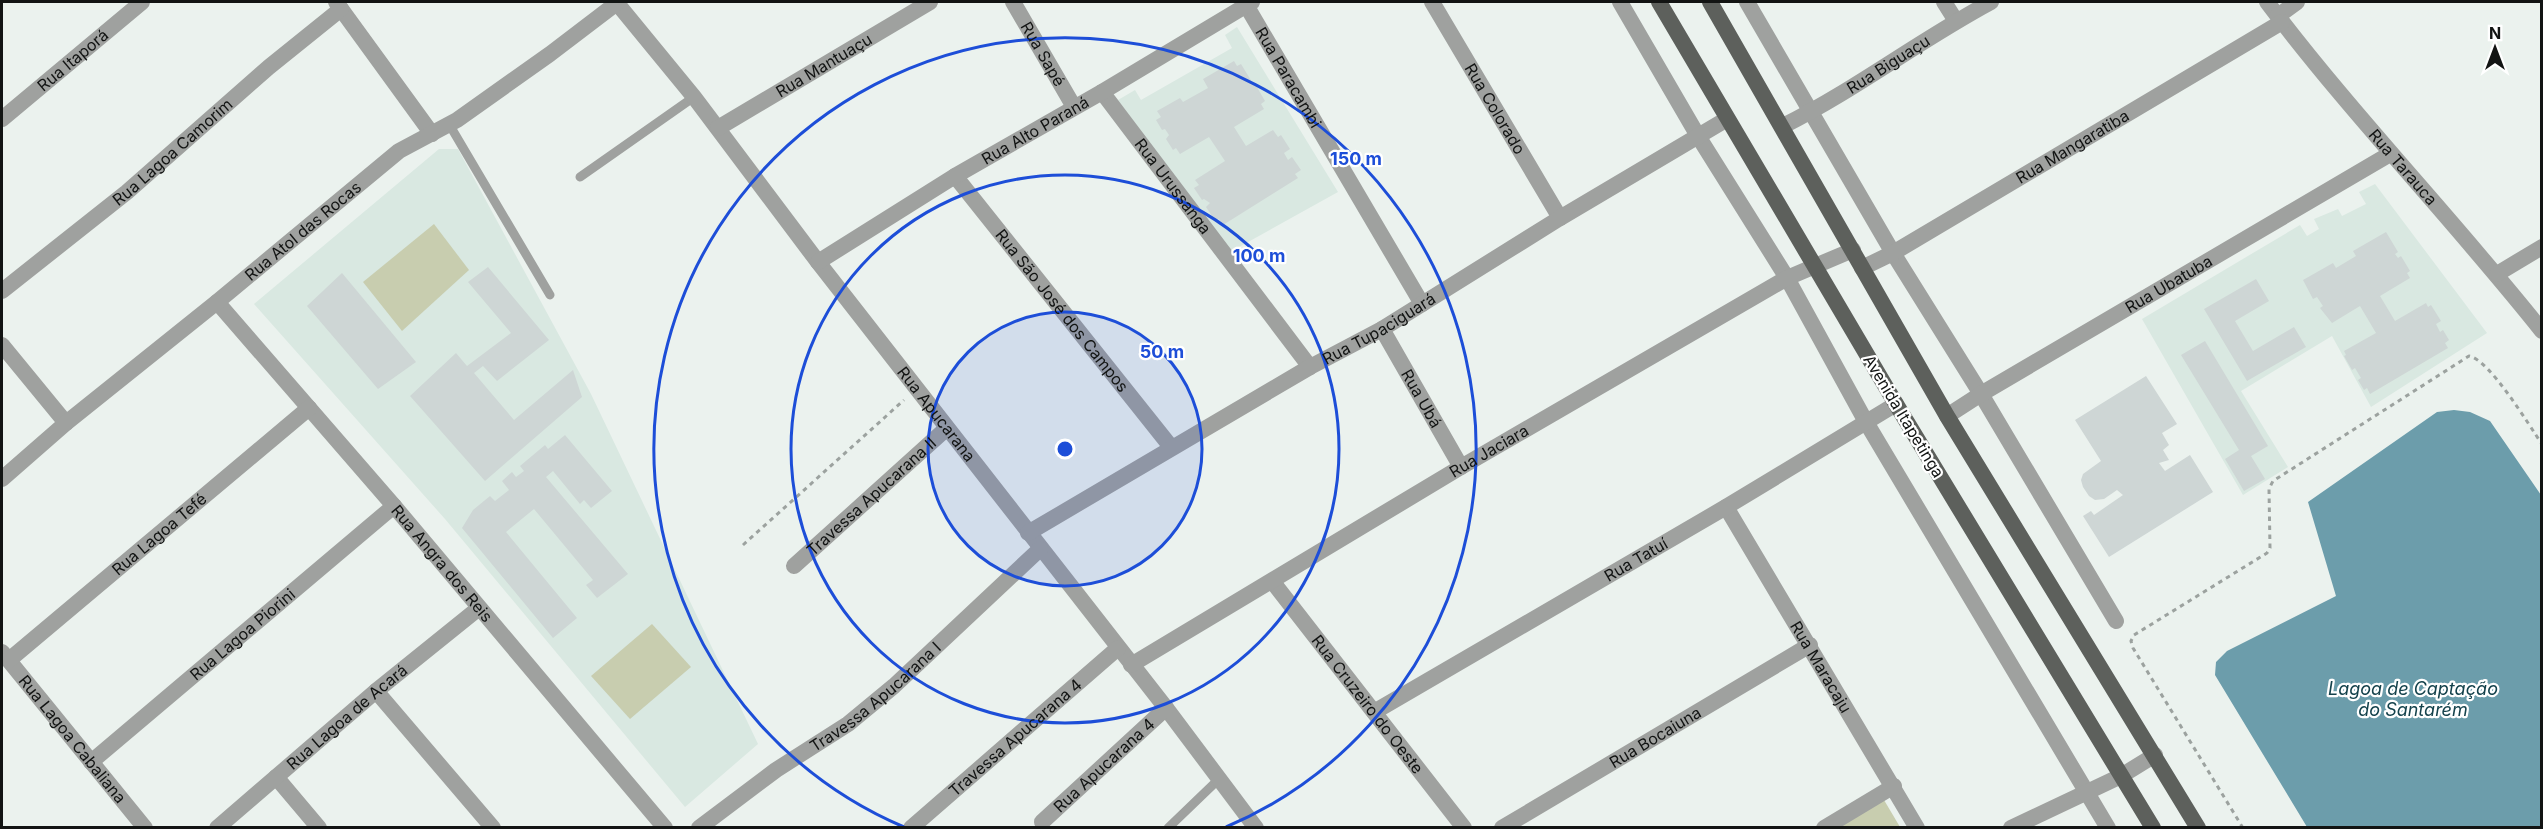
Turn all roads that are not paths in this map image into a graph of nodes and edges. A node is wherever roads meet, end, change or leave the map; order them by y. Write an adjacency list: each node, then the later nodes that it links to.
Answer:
1 (142, 2): 22 (street, Rua Itaporá)
2 (617, 2): 19 (street, Rua Apucarana); 24 (street, Rua Atol das Rocas)
3 (930, 2): 26 (street, Rua Mantuaçu)
4 (1012, 2): 20 (street, Rua Sapé)
5 (1432, 2): 32 (street, Rua Colorado)
6 (1620, 2): 28 (street, Avenida Itapetinga)
7 (1659, 2): 23 (main road, Avenida Itapetinga)
8 (1710, 2): 25 (main road)
9 (1747, 2): 21 (street)
10 (1944, 2): 17 (street)
11 (1991, 2): 17 (street, Rua Biguaçu)
12 (2267, 2): 16 (street, Rua Tarauca)
13 (2296, 2): 16 (street, Rua Mangaratiba)
14 (1249, 3): 18 (street, Rua Alto Paraná); 44 (street, Rua Paracambi)
15 (338, 5): 27 (street); 41 (street, Rua Lagoa Camorim)
16 (2280, 19): 29 (street, Rua Tarauca); 35 (street, Rua Mangaratiba)
17 (1956, 21): 21 (street, Rua Biguaçu)
18 (1102, 92): 20 (street, Rua Alto Paraná); 48 (street, Rua Urussanga)
19 (694, 97): 26 (street, Rua Apucarana); 31 (lane)
20 (1074, 107): 30 (street, Rua Alto Paraná)
21 (1812, 112): 25 (street, Rua Biguaçu); 35 (street)
22 (3, 115)
23 (1727, 119): 28 (street, Rua Tupaciguará); 37 (main road, Avenida Itapetinga)
24 (449, 124): 27 (street, Rua Atol das Rocas); 42 (lane)
25 (1783, 126): 34 (main road)
26 (718, 128): 36 (street, Rua Apucarana)
27 (432, 134): 43 (street, Rua Atol das Rocas)
28 (1698, 136): 32 (street, Rua Tupaciguará); 40 (street, Avenida Itapetinga)
29 (2390, 154): 39 (street, Rua Tarauca); 49 (street, Rua Ubatuba)
30 (954, 176): 36 (street, Rua Alto Paraná); 56 (street, Rua São José dos Campos)
31 (580, 177)
32 (1560, 218): 44 (street, Rua Tupaciguará)
33 (2541, 247): 39 (street)
34 (1853, 250): 37 (street, Rua Jaciara); 38 (main road)
35 (1893, 253): 38 (street, Rua Mangaratiba); 49 (street)
36 (819, 262): 55 (street, Rua Apucarana)
37 (1814, 265): 40 (street, Rua Jaciara); 50 (main road, Avenida Itapetinga)
38 (1863, 268): 52 (main road)
39 (2497, 274): 46 (street, Rua Tarauca)
40 (1787, 278): 53 (street, Avenida Itapetinga); 57 (street, Rua Jaciara)
41 (2, 291)
42 (550, 295)
43 (217, 302): 51 (street, Rua Angra dos Reis); 54 (street, Rua Atol das Rocas)
44 (1422, 304): 45 (street, Rua Tupaciguará)
45 (1382, 329): 48 (street, Rua Tupaciguará); 57 (street, Rua Ubá)
46 (2541, 331)
47 (2, 345): 54 (street)
48 (1310, 367): 56 (street, Rua Tupaciguará)
49 (1981, 394): 52 (street, Rua Ubatuba); 66 (street)
50 (1896, 404): 53 (street, Rua Tatuí); 76 (main road, Avenida Itapetinga)
51 (309, 408): 59 (street, Rua Angra dos Reis); 69 (street, Rua Lagoa Tefé)
52 (1947, 416): 74 (main road)
53 (1866, 422): 60 (street, Rua Tatuí); 80 (street, Avenida Itapetinga)
54 (66, 423): 58 (street, Rua Atol das Rocas)
55 (947, 428): 61 (street, Rua Apucarana); 63 (street, Travessa Apucarana II)
56 (1171, 447): 61 (street, Rua Tupaciguará)
57 (1461, 467): 64 (street, Rua Jaciara)
58 (2, 479)
59 (394, 506): 65 (street, Rua Angra dos Reis); 75 (street, Rua Lagoa Piorini)
60 (1726, 507): 67 (street, Rua Maracaju); 73 (street, Rua Tatuí)
61 (1028, 533): 62 (street, Rua Apucarana)
62 (1040, 549): 68 (street, Rua Apucarana); 88 (street, Travessa Apucarana I)
63 (794, 566)
64 (1272, 581): 70 (street, Rua Jaciara); 73 (street, Rua Cruzeiro do Oeste)
65 (479, 608): 71 (street, Rua Lagoa de Acará); 87 (street, Rua Angra dos Reis)
66 (2116, 621)
67 (1810, 645): 79 (street, Rua Maracaju); 92 (street, Rua Bocaiuna)
68 (1118, 648): 70 (street, Rua Apucarana); 89 (street, Travessa Apucarana 4)
69 (5, 656): 75 (street, Rua Lagoa Cabaliana)
70 (1131, 665): 72 (street, Rua Apucarana)
71 (376, 691): 77 (street, Rua Lagoa de Acará); 86 (street)
72 (1166, 708): 78 (street, Rua Apucarana); 81 (street, Rua Apucarana 4)
73 (1374, 712): 91 (street, Rua Cruzeiro do Oeste)
74 (2155, 755): 76 (street); 98 (main road)
75 (92, 762): 83 (street, Rua Lagoa Cabaliana)
76 (2121, 776): 80 (street); 97 (main road, Avenida Itapetinga)
77 (276, 777): 84 (street, Rua Lagoa de Acará); 85 (street)
78 (1220, 778): 82 (street, Rua Apucarana); 90 (lane)
79 (1894, 786): 93 (street); 94 (street, Rua Maracaju)
80 (2088, 792): 95 (street); 96 (street, Avenida Itapetinga)
81 (1042, 822)
82 (1250, 825)
83 (145, 828)
84 (217, 828)
85 (319, 828)
86 (493, 828)
87 (665, 828)
88 (699, 828)
89 (911, 828)
90 (1167, 828)
91 (1464, 828)
92 (1502, 828)
93 (1824, 828)
94 (1917, 828)
95 (2011, 828)
96 (2108, 828)
97 (2153, 828)
98 (2199, 828)

